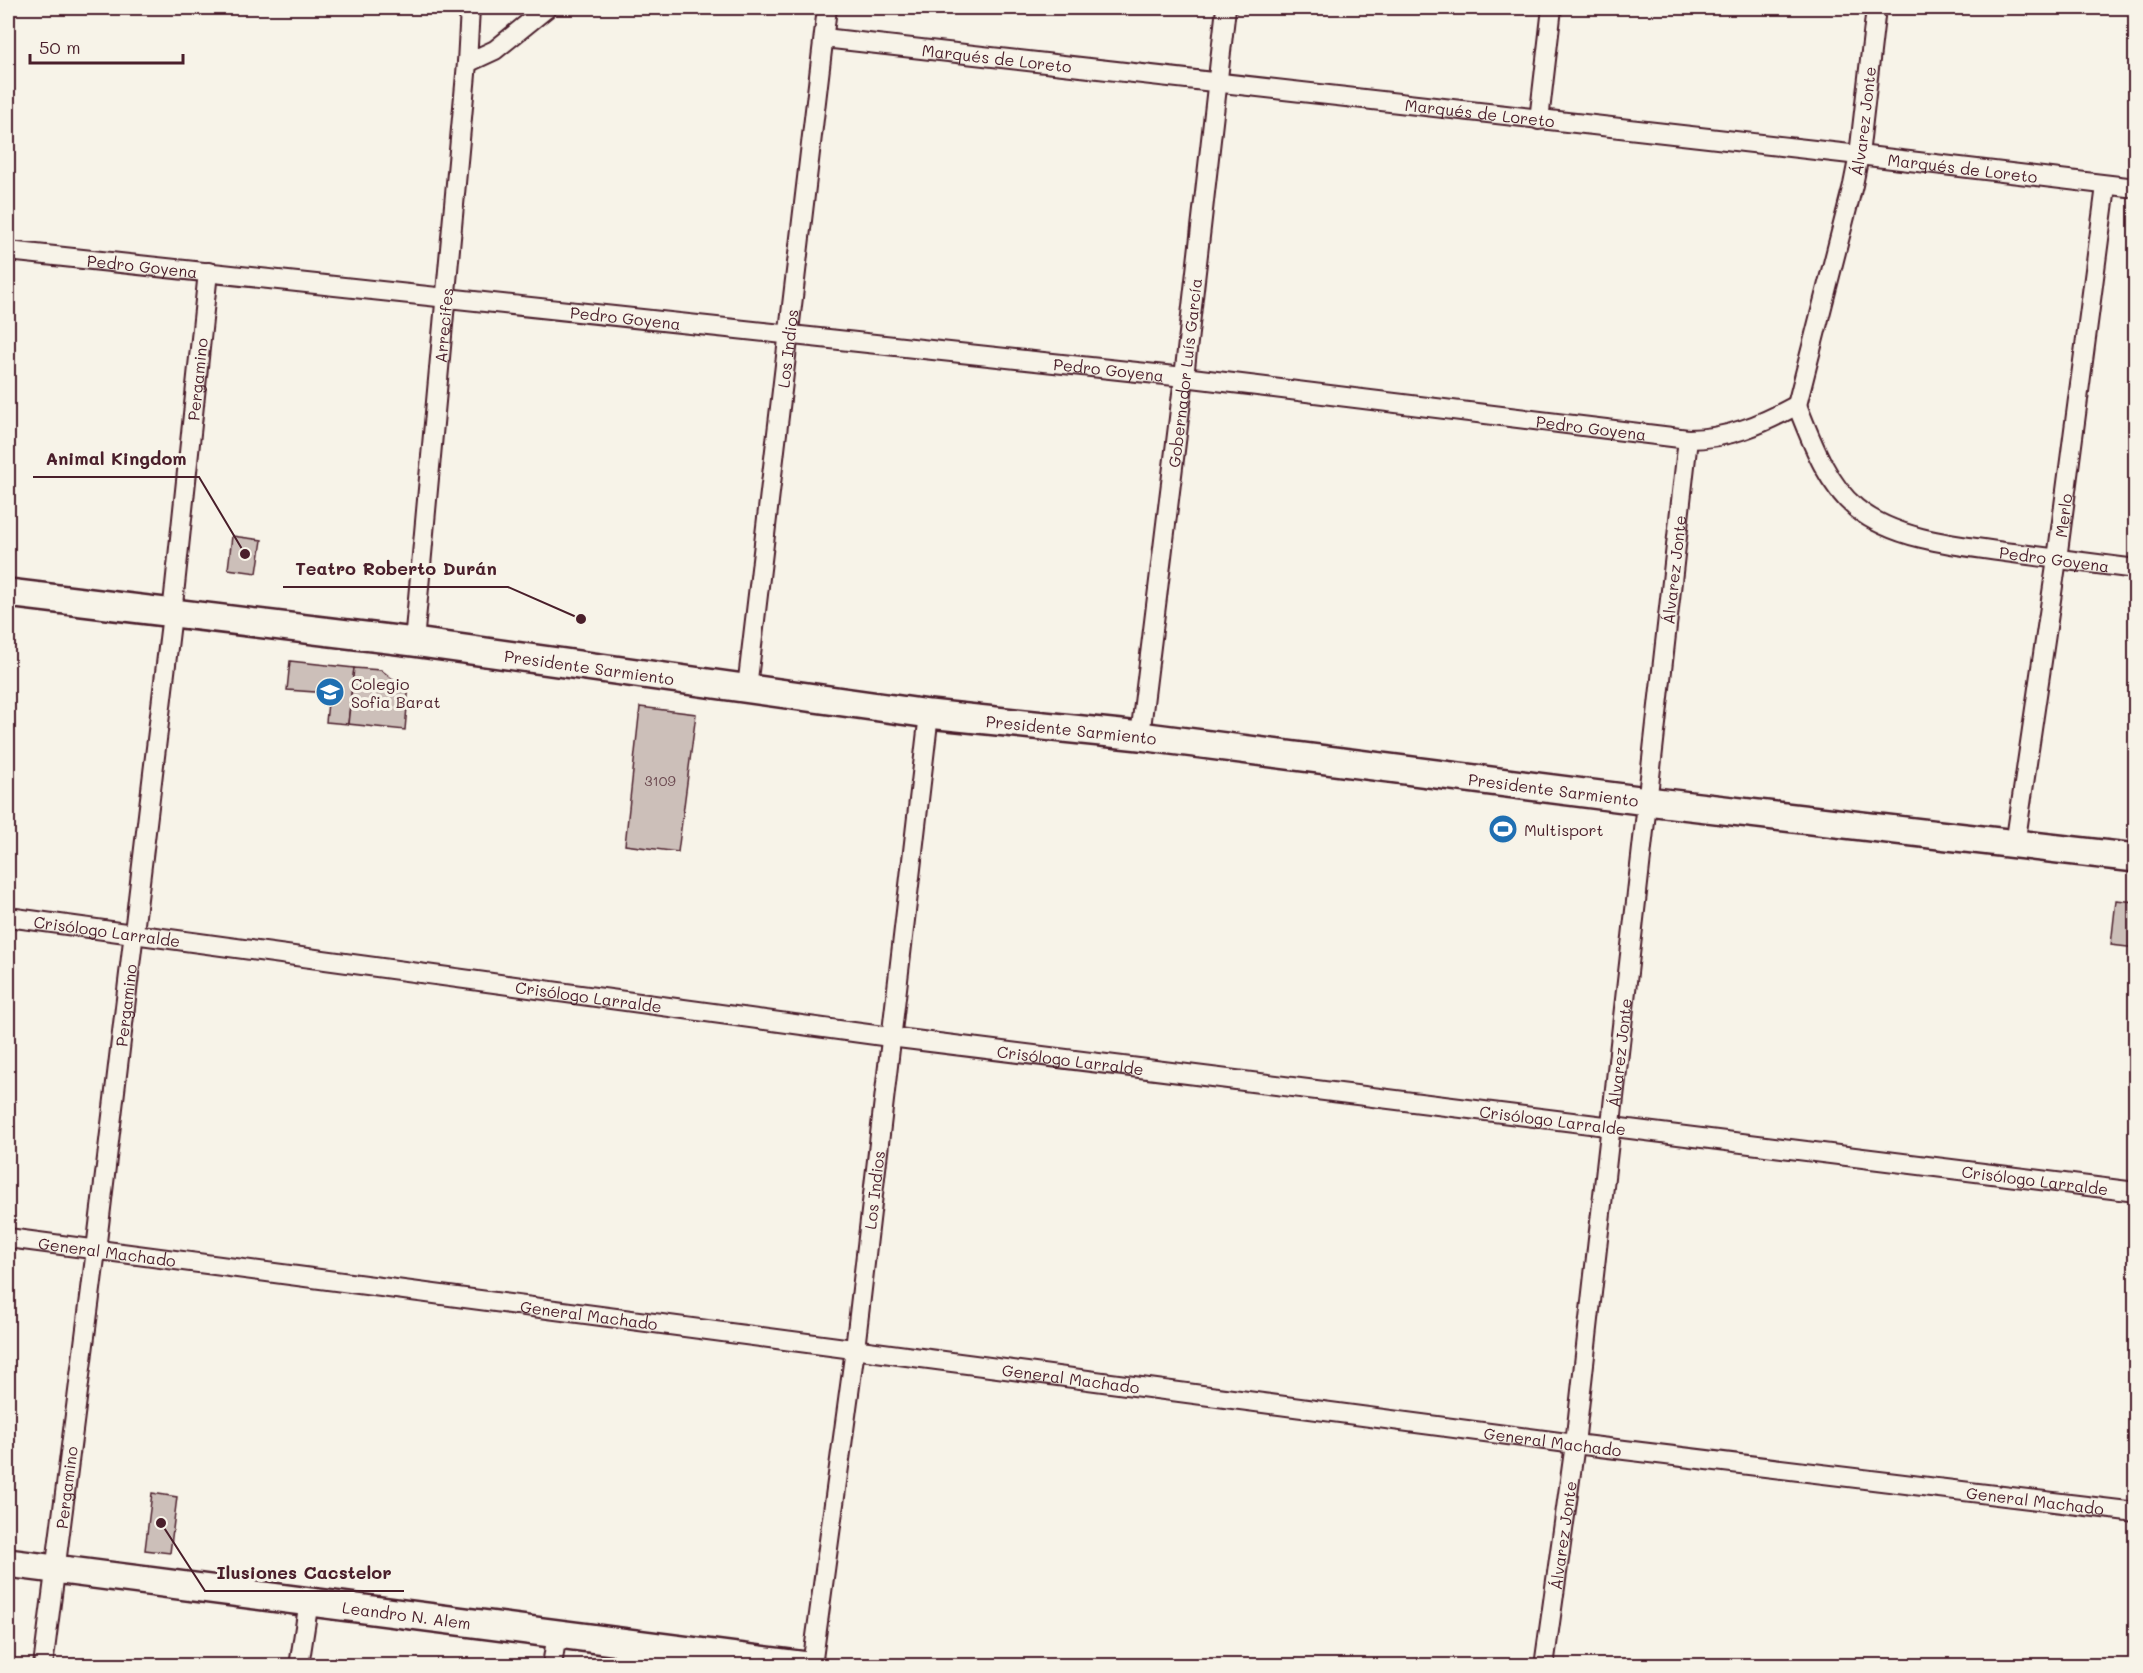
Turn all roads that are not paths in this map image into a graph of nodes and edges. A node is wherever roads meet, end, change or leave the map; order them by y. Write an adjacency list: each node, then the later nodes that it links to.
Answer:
1 (470, 8): 8 (street, Arrecifes)
2 (547, 8): 8 (street)
3 (827, 8): 7 (street, Los Indios)
4 (1226, 8): 9 (street, Gobernador Luís García)
5 (1552, 8): 10 (street)
6 (1876, 8): 11 (street, Álvarez Jonte)
7 (824, 38): 9 (street, Marqués de Loreto); 17 (street, Los Indios)
8 (467, 63): 16 (street, Arrecifes)
9 (1217, 82): 10 (street, Marqués de Loreto); 18 (street, Gobernador Luís García)
10 (1539, 120): 11 (street, Marqués de Loreto)
11 (1859, 155): 12 (street, Marqués de Loreto); 19 (street, Álvarez Jonte)
12 (2106, 186): 13 (street, Marqués de Loreto); 21 (street, Merlo)
13 (2136, 188)
14 (8, 251): 15 (street, Pedro Goyena)
15 (208, 272): 16 (street, Pedro Goyena); 24 (street, Pergamino)
16 (447, 297): 17 (street, Pedro Goyena); 25 (street, Arrecifes)
17 (790, 335): 18 (street, Pedro Goyena); 26 (street, Los Indios)
18 (1184, 377): 20 (street, Pedro Goyena); 28 (street, Gobernador Luís García)
19 (1797, 405): 20 (street, Pedro Goyena); 21 (street, Pedro Goyena)
20 (1688, 440): 29 (street, Álvarez Jonte)
21 (2056, 559): 22 (street, Pedro Goyena); 30 (street, Merlo)
22 (2136, 569)
23 (8, 593): 24 (main road, Presidente Sarmiento)
24 (172, 614): 25 (main road, Presidente Sarmiento); 33 (street, Pergamino)
25 (414, 642): 26 (main road, Presidente Sarmiento)
26 (747, 688): 27 (main road, Presidente Sarmiento)
27 (929, 714): 28 (main road, Presidente Sarmiento); 34 (street, Los Indios)
28 (1140, 736): 29 (main road, Presidente Sarmiento)
29 (1647, 801): 30 (main road, Presidente Sarmiento); 35 (street, Álvarez Jonte)
30 (2015, 845): 31 (main road, Presidente Sarmiento)
31 (2136, 858)
32 (8, 917): 33 (street, Crisólogo Larralde)
33 (134, 934): 34 (street, Crisólogo Larralde); 38 (street, Pergamino)
34 (890, 1037): 35 (street, Crisólogo Larralde); 39 (street, Los Indios)
35 (1611, 1127): 36 (street, Crisólogo Larralde); 40 (street, Álvarez Jonte)
36 (2136, 1192)
37 (8, 1238): 38 (street, General Machado)
38 (96, 1250): 39 (street, General Machado); 43 (street, Pergamino)
39 (855, 1349): 40 (street, General Machado); 50 (street, Los Indios)
40 (1575, 1444): 41 (street, General Machado); 51 (street, Álvarez Jonte)
41 (2136, 1512)
42 (8, 1563): 43 (main road, Leandro N. Alem)
43 (55, 1569): 44 (main road, Leandro N. Alem); 46 (street, Pergamino)
44 (309, 1601): 45 (main road, Leandro N. Alem); 47 (street)
45 (557, 1633): 48 (street); 49 (main road, Leandro N. Alem)
46 (43, 1665)
47 (299, 1665)
48 (552, 1665)
49 (807, 1665)
50 (812, 1665)
51 (1544, 1665)

